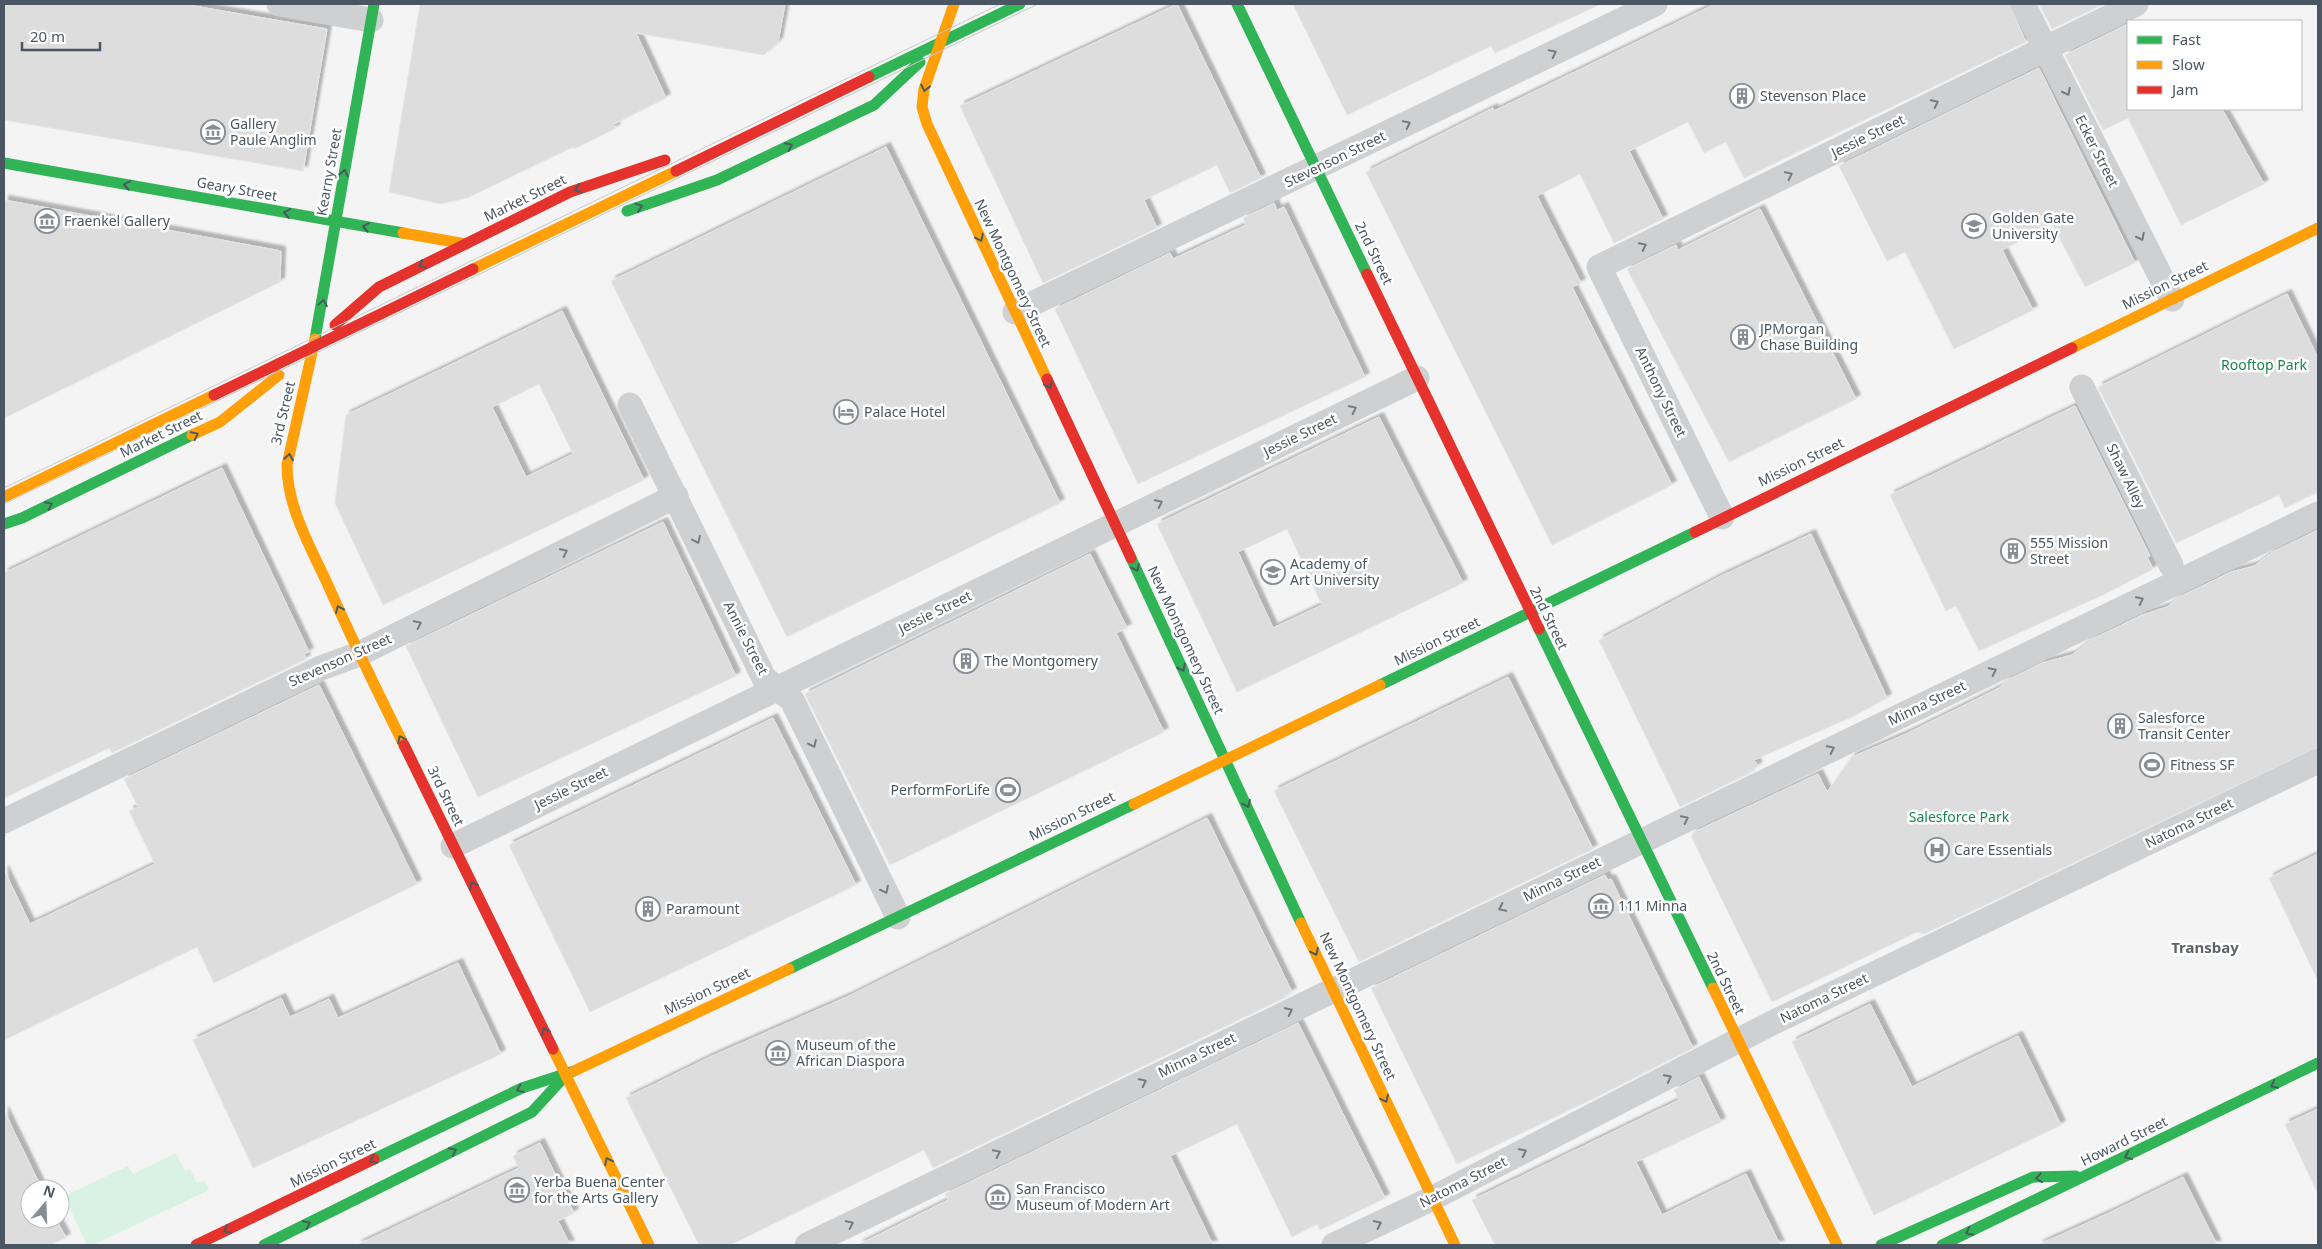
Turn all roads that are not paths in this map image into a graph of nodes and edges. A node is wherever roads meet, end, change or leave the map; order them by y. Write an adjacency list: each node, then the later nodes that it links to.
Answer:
1 (279, 4): 8 (street)
2 (954, 4): 9 (street, New Montgomery Street)
3 (1020, 4): 9 (street, Market Street)
4 (1237, 4): 13 (street, 2nd Street)
5 (1655, 4): 13 (street, Stevenson Street, one-way to 5)
6 (2023, 4): 10 (street, Ecker Street)
7 (2136, 4): 10 (street, Jessie Street)
8 (372, 12): 14 (street, Kearny Street, one-way to 8)
9 (941, 42): 11 (street, Market Street); 17 (street, Market Street, one-way to 9); 20 (street, New Montgomery Street, one-way to 20)
10 (2045, 48): 18 (street, Jessie Street, one-way to 10); 19 (street, Ecker Street, one-way to 19)
11 (773, 124): 16 (street, Market Street, one-way to 16); 17 (street, Market Street)
12 (4, 163): 14 (street, Geary Street, one-way to 12)
13 (1316, 168): 20 (street, Stevenson Street); 22 (street, 2nd Street)
14 (335, 221): 16 (street, Geary Street, one-way to 14); 21 (street, Kearny Street, one-way to 14)
15 (2318, 228): 19 (street, Mission Street)
16 (466, 244): 21 (street, Market Street, one-way to 21)
17 (510, 252): 21 (street, Market Street)
18 (1599, 267): 28 (street, Anthony Street)
19 (2172, 299): 28 (street, Mission Street)
20 (1015, 312): 30 (street, New Montgomery Street, one-way to 30)
21 (315, 346): 26 (street, Market Street); 29 (street, Market Street, one-way to 21); 33 (street, 3rd Street, one-way to 21)
22 (1417, 378): 30 (street, Jessie Street, one-way to 22); 32 (street, 2nd Street)
23 (2082, 387): 31 (street, Shaw Alley)
24 (630, 405): 25 (street, Annie Street)
25 (676, 496): 33 (street, Stevenson Street, one-way to 25); 34 (street, Annie Street, one-way to 34)
26 (4, 497)
27 (2318, 514): 38 (street, Minna Street, one-way to 27)
28 (1722, 517): 32 (street, Mission Street)
29 (4, 524)
30 (1116, 524): 34 (street, Jessie Street); 35 (street, New Montgomery Street, one-way to 35)
31 (2171, 565)
32 (1529, 611): 35 (street, Mission Street); 38 (street, 2nd Street)
33 (359, 654): 37 (street, Stevenson Street); 39 (street, 3rd Street, one-way to 33)
34 (777, 688): 39 (street, Jessie Street); 40 (street, Annie Street, one-way to 40)
35 (1227, 760): 40 (street, Mission Street); 41 (street, New Montgomery Street, one-way to 41)
36 (2318, 761): 42 (street, Natoma Street)
37 (4, 821)
38 (1641, 841): 41 (street, Minna Street, one-way to 41); 42 (street, 2nd Street)
39 (453, 846): 44 (street, 3rd Street, one-way to 39)
40 (898, 917): 44 (street, Mission Street)
41 (1332, 990): 46 (street, New Montgomery Street, one-way to 46); 50 (street, Minna Street, one-way to 41)
42 (1738, 1042): 46 (street, Natoma Street, one-way to 42); 53 (street, 2nd Street)
43 (2318, 1063): 45 (street, Howard Street, one-way to 45)
44 (566, 1075): 47 (street, Mission Street, one-way to 47); 48 (street, Mission Street, one-way to 44); 49 (street, 3rd Street, one-way to 44)
45 (2087, 1175): 54 (street, one-way to 54); 55 (street, Howard Street, one-way to 55)
46 (1433, 1198): 51 (street, Natoma Street, one-way to 46); 52 (street, New Montgomery Street)
47 (196, 1245)
48 (266, 1245)
49 (649, 1245)
50 (807, 1245)
51 (1334, 1245)
52 (1455, 1245)
53 (1837, 1245)
54 (1881, 1245)
55 (1942, 1245)

